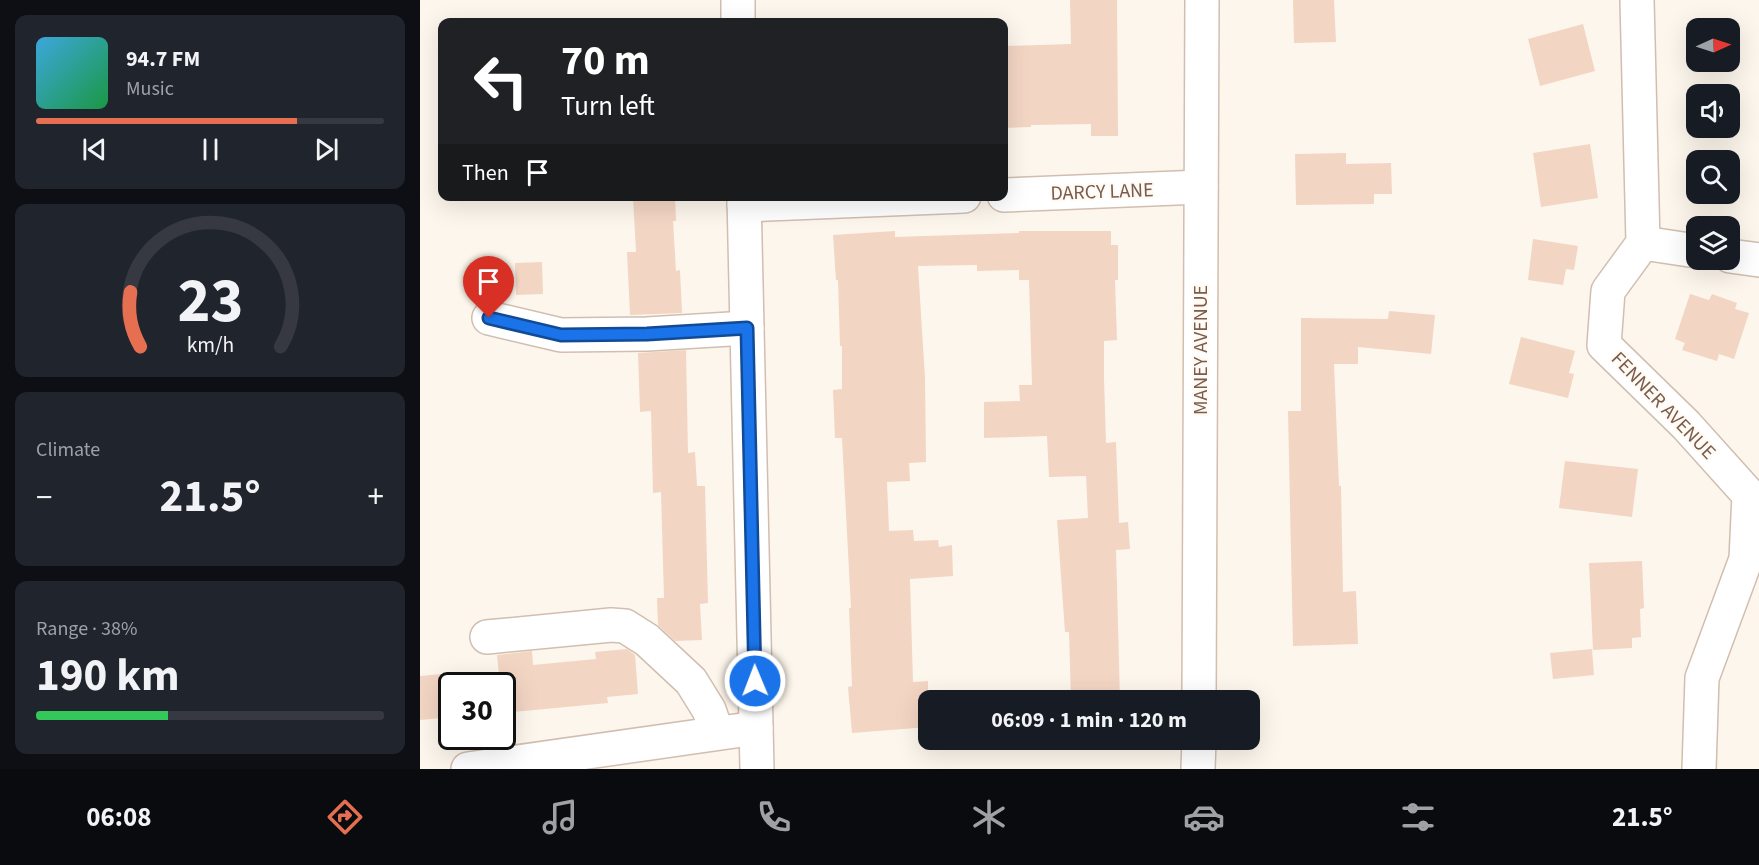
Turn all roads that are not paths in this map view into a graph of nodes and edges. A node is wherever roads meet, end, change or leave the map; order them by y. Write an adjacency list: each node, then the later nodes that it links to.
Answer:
1 (738, 0): 4 (street)
2 (1202, 0): 5 (street, MANEY AVENUE)
3 (1637, 0): 8 (street)
4 (738, 18)
5 (1201, 187): 6 (street, DARCY LANE); 15 (street, MANEY AVENUE)
6 (1008, 195)
7 (744, 201): 13 (street)
8 (1643, 243): 9 (street); 22 (street, FENNER AVENUE)
9 (1686, 249)
10 (1740, 257): 11 (street)
11 (1759, 260)
12 (489, 318): 13 (street)
13 (747, 328): 16 (street)
14 (487, 637): 17 (street)
15 (1199, 690)
16 (756, 728): 17 (street); 20 (street)
17 (717, 734): 19 (street)
18 (1198, 750): 21 (street)
19 (468, 769)
20 (757, 769)
21 (1198, 769)
22 (1700, 769)

